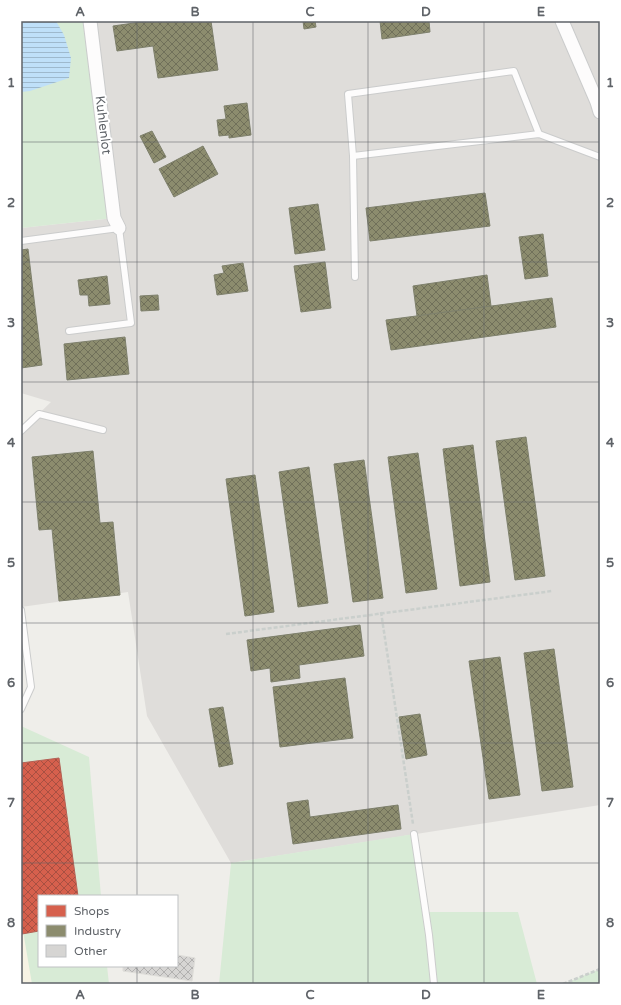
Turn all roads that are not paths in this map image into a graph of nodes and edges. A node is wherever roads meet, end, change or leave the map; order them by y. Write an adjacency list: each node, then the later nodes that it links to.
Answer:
1 (90, 21): 7 (street, Kuhlenlot)
2 (562, 21): 3 (street)
3 (600, 112)
4 (539, 134): 5 (lane); 5 (lane); 6 (lane)
5 (353, 156): 9 (lane)
6 (600, 157)
7 (119, 228): 8 (lane); 10 (lane)
8 (21, 241)
9 (355, 276)
10 (69, 331)
11 (103, 430): 12 (lane)
12 (21, 431)
13 (21, 610): 14 (lane)
14 (21, 710)
15 (414, 834): 16 (lane)
16 (434, 984)

